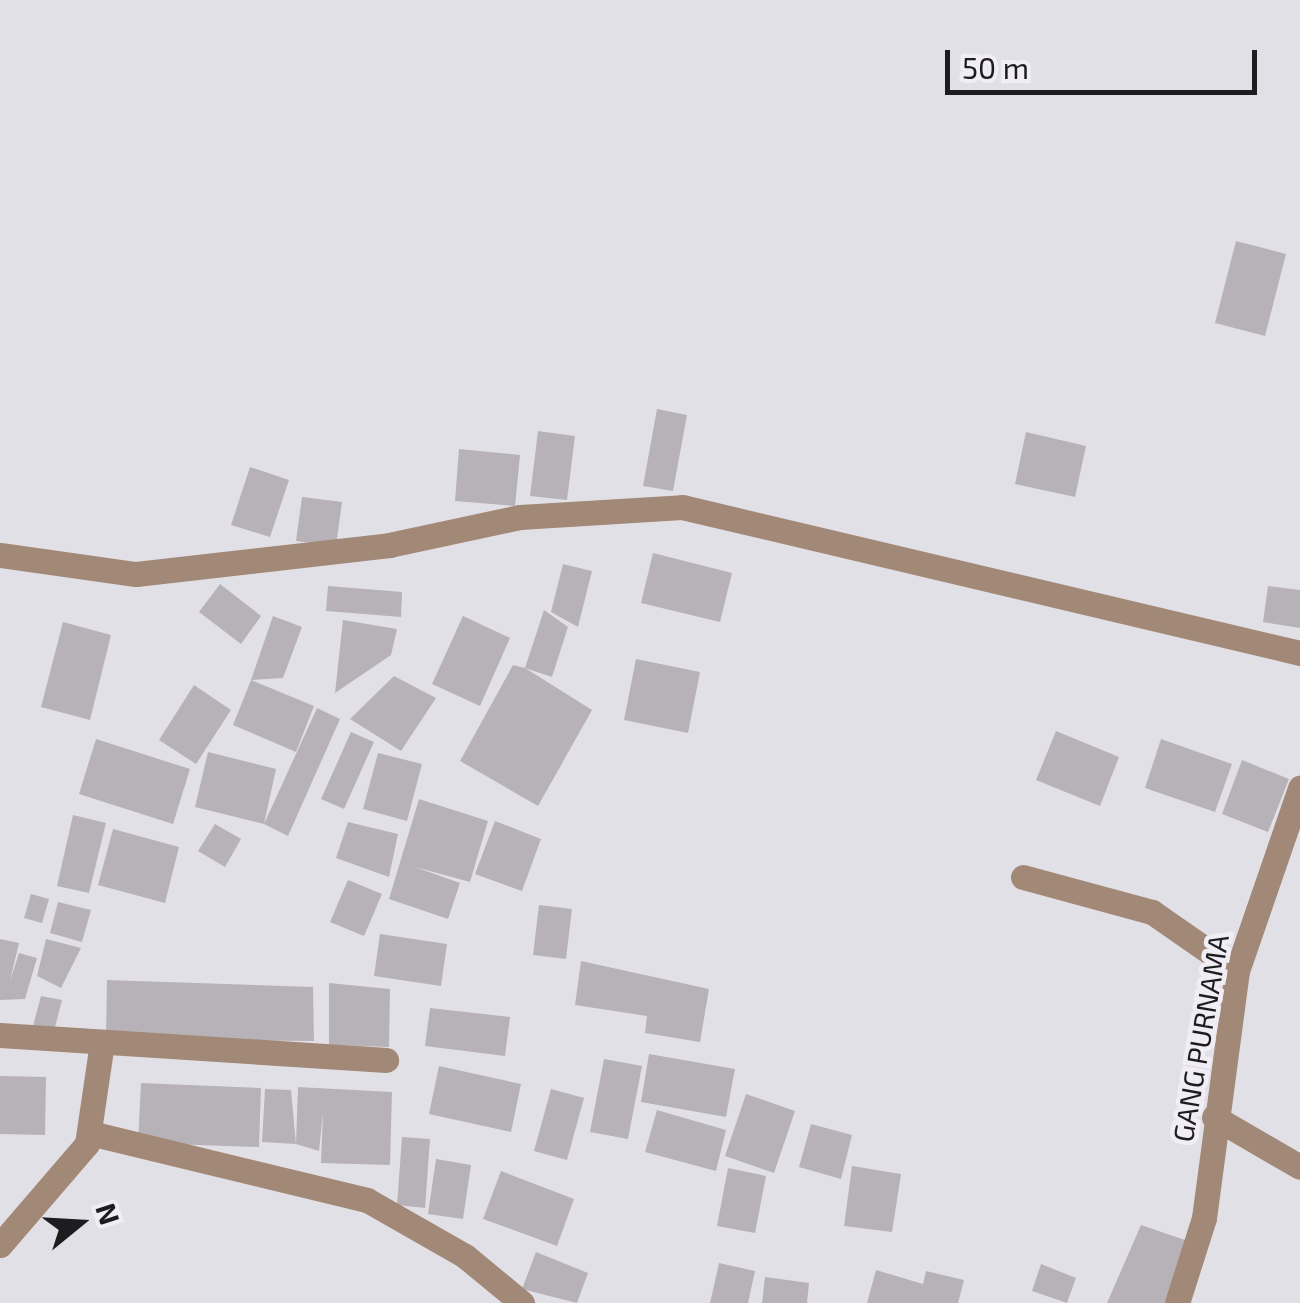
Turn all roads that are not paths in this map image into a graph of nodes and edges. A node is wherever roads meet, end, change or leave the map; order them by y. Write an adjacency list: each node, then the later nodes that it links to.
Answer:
1 (0, 555): 2 (street)
2 (1300, 653)
3 (1300, 788): 5 (street, GANG PURNAMA)
4 (1023, 877): 5 (street)
5 (1237, 971): 9 (street, GANG PURNAMA)
6 (0, 1035): 7 (street)
7 (101, 1048): 8 (street); 10 (street)
8 (386, 1060)
9 (1214, 1117): 11 (street); 14 (street, GANG PURNAMA)
10 (90, 1133): 12 (street); 13 (street)
11 (1300, 1166)
12 (0, 1245)
13 (522, 1303)
14 (1177, 1303)

